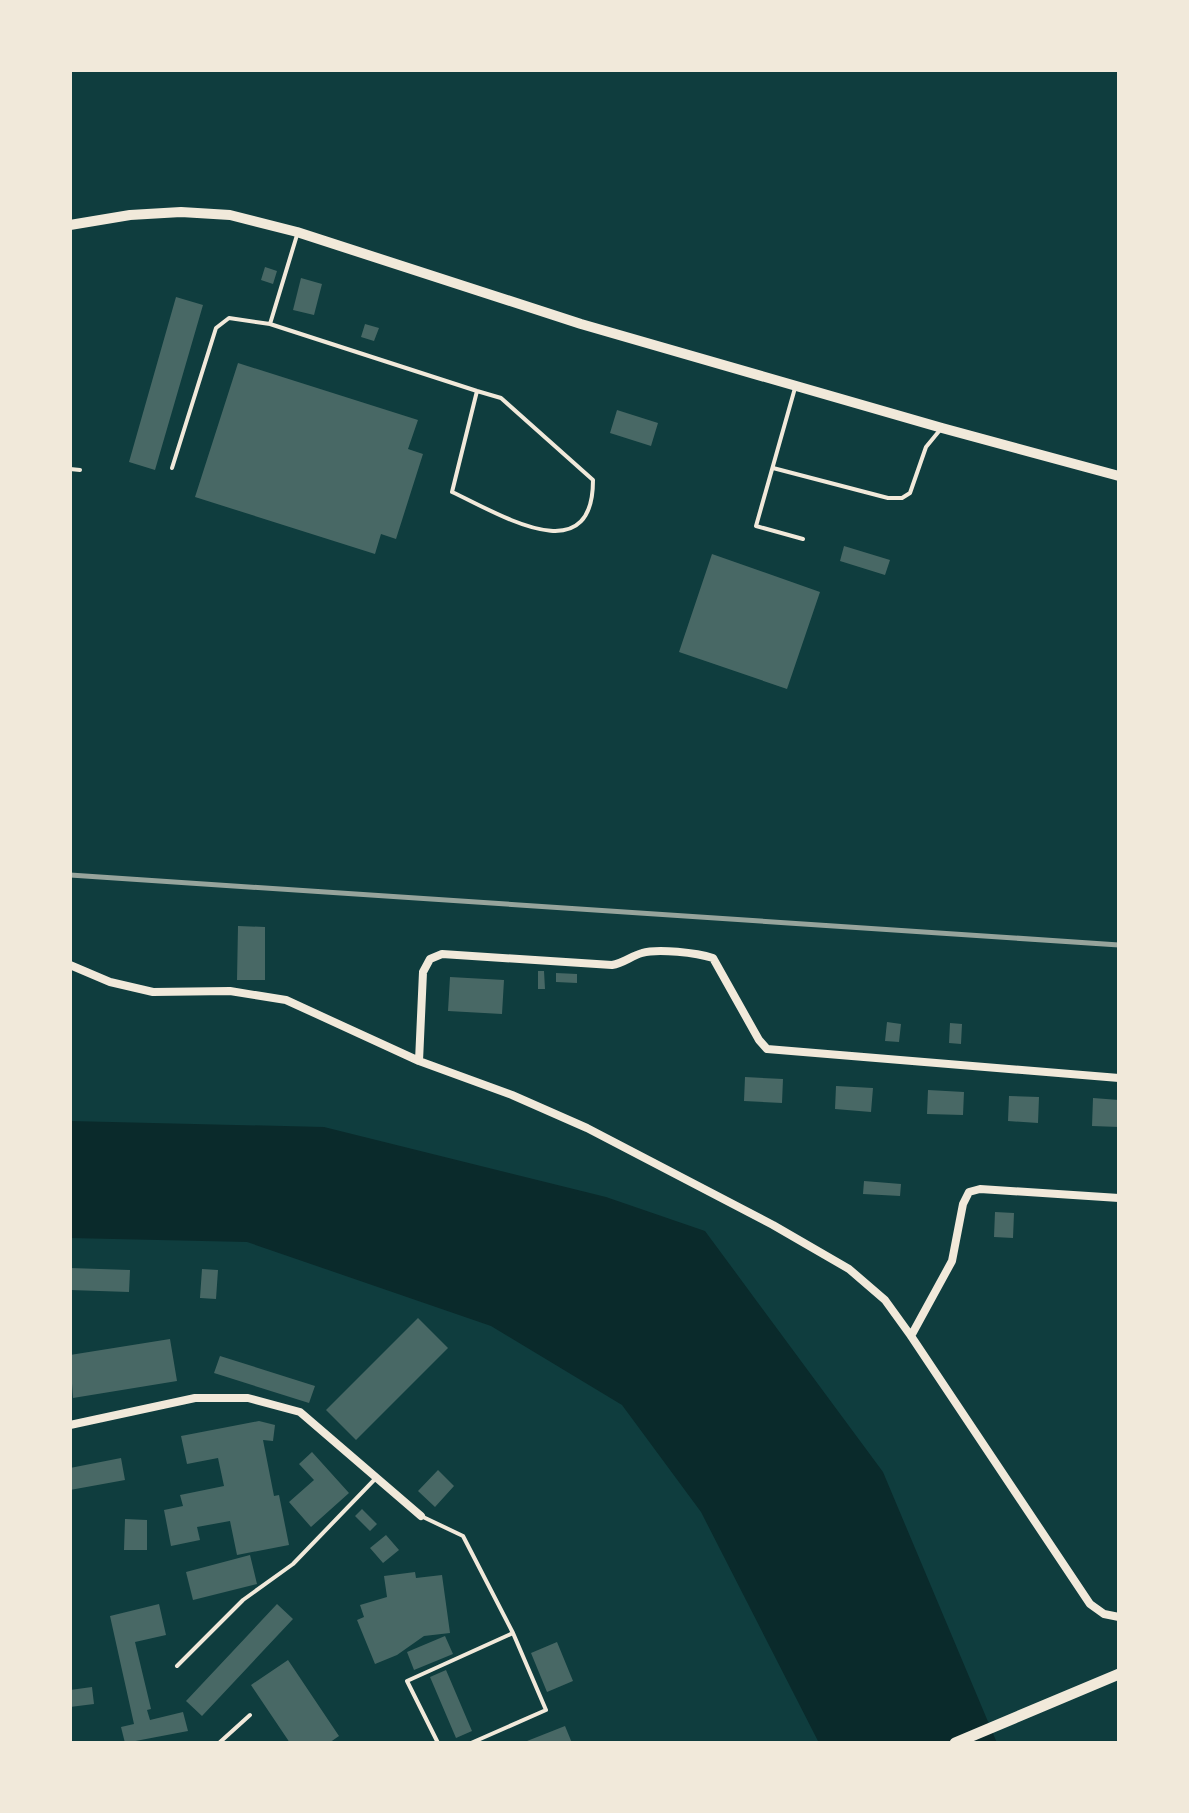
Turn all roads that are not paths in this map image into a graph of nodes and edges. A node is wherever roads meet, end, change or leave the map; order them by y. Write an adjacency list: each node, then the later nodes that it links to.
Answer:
1 (70, 225): 2 (street)
2 (297, 232): 3 (lane); 4 (street)
3 (270, 324): 5 (lane); 7 (lane)
4 (796, 386): 6 (street); 8 (lane)
5 (477, 391): 5 (lane)
6 (942, 428): 8 (lane); 11 (street)
7 (172, 468)
8 (773, 468): 12 (lane)
9 (70, 469): 10 (lane)
10 (80, 470)
11 (1119, 476)
12 (803, 539)
13 (70, 965): 14 (street)
14 (419, 1061): 15 (street); 17 (street)
15 (1119, 1078)
16 (1119, 1198): 17 (street)
17 (911, 1336): 21 (street)
18 (70, 1425): 19 (street)
19 (376, 1478): 20 (street); 23 (lane)
20 (421, 1516): 22 (lane)
21 (1119, 1617)
22 (513, 1633): 27 (lane); 28 (lane)
23 (177, 1666)
24 (1119, 1674): 29 (main road)
25 (250, 1715): 26 (lane)
26 (219, 1743)
27 (438, 1743)
28 (471, 1743)
29 (955, 1743)

